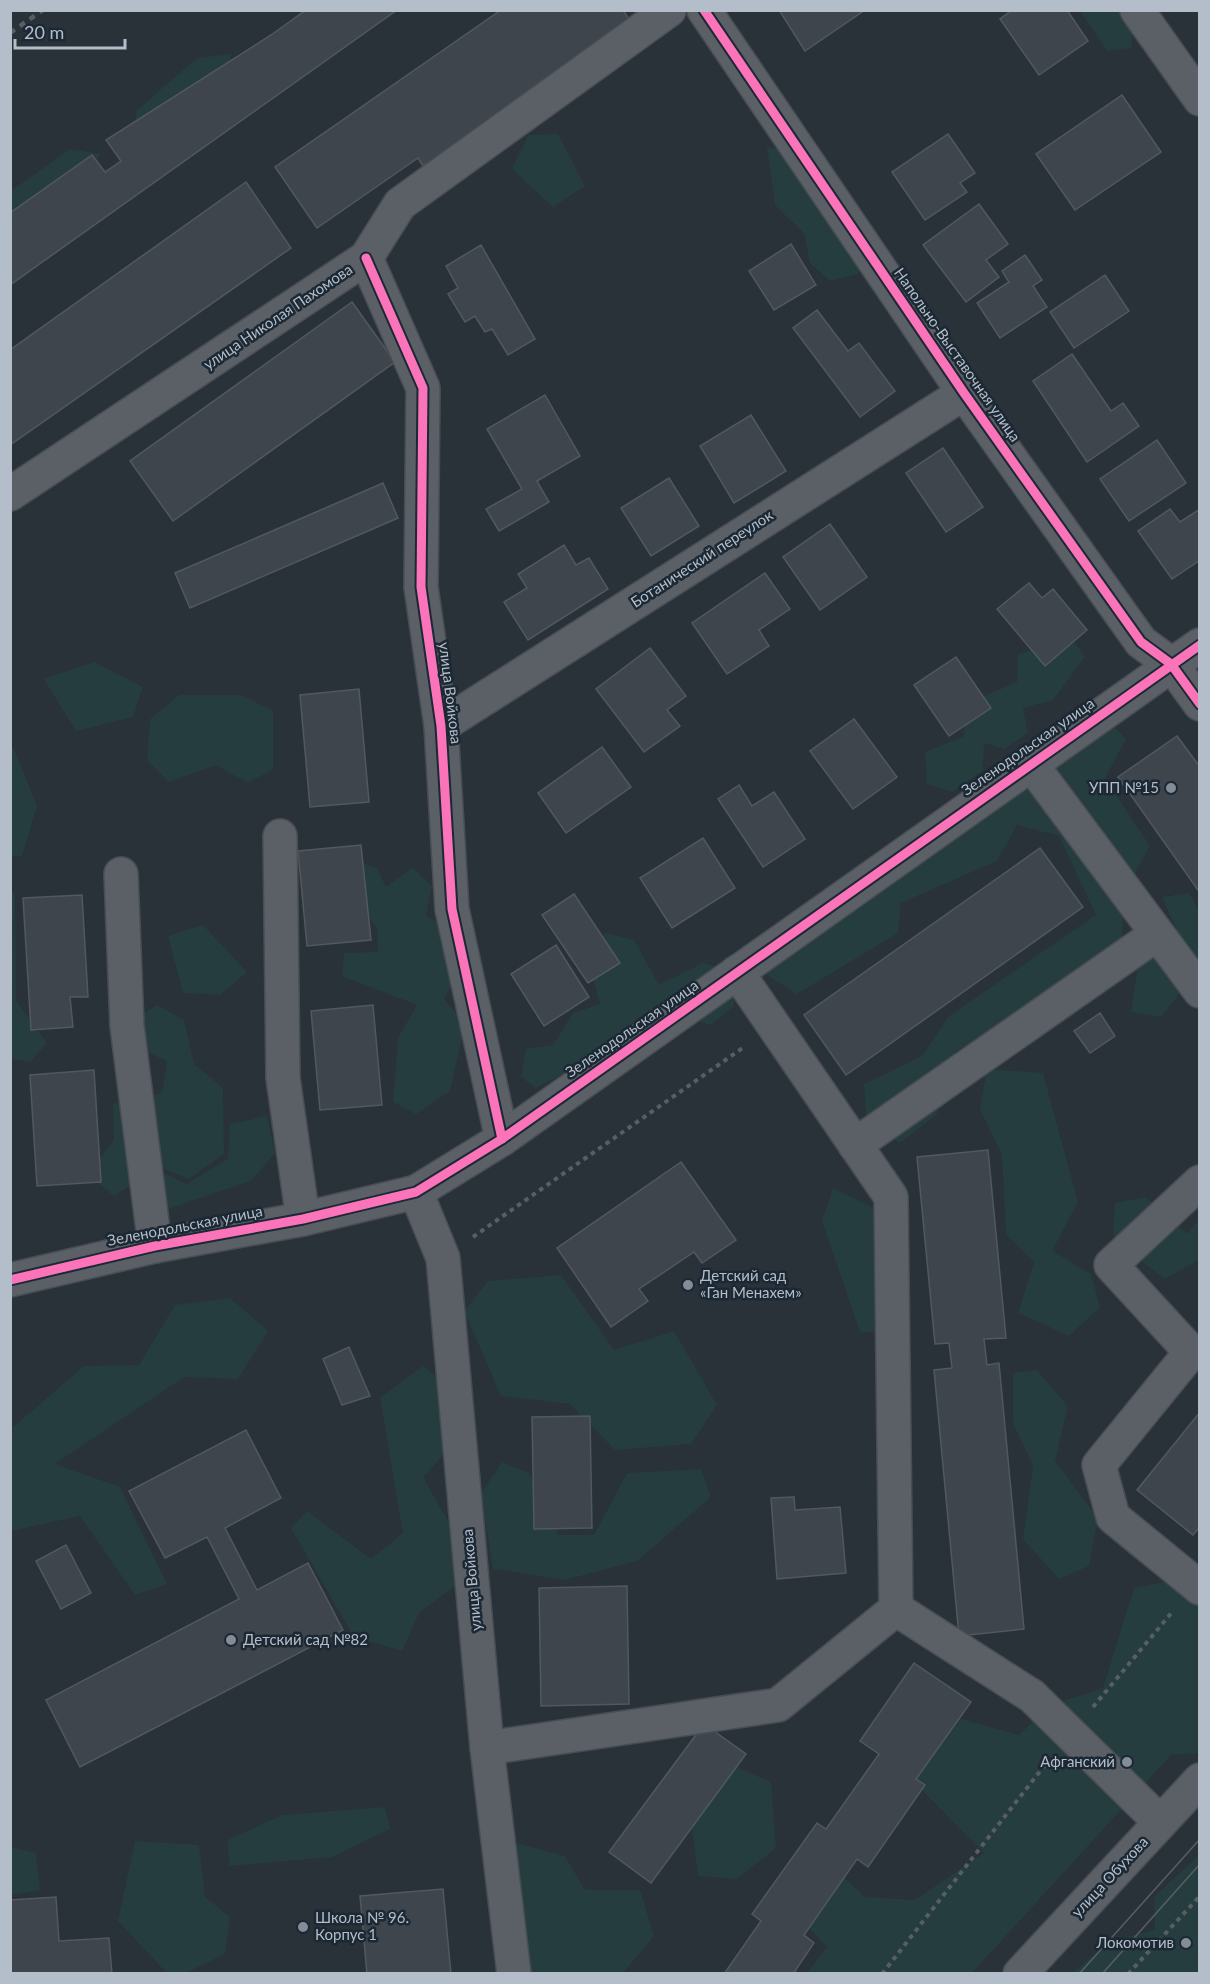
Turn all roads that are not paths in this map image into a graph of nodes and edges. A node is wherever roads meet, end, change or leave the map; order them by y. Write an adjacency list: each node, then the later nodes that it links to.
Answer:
1 (669, 10): 5 (street, улица Николая Пахомова)
2 (1137, 10): 4 (street)
3 (705, 11): 6 (street, Напольно-Выставочная улица)
4 (1200, 99)
5 (366, 258): 7 (street, улица Николая Пахомова); 11 (street, улица Войкова)
6 (964, 393): 9 (street, Напольно-Выставочная улица); 11 (street, Ботанический переулок)
7 (10, 494)
8 (1200, 645): 9 (street, Зеленодольская улица)
9 (1171, 664): 10 (street, Напольно-Выставочная улица); 12 (street, Зеленодольская улица)
10 (1200, 704)
11 (441, 726): 18 (street, улица Войкова)
12 (1031, 764): 15 (street); 16 (street, Зеленодольская улица)
13 (280, 836): 22 (street)
14 (121, 874): 23 (street)
15 (1157, 934): 17 (street); 19 (street)
16 (737, 972): 18 (street, Зеленодольская улица); 19 (street)
17 (1200, 991)
18 (502, 1139): 21 (street, Зеленодольская улица)
19 (855, 1144): 26 (street)
20 (1200, 1182): 25 (street)
21 (416, 1192): 22 (street, Зеленодольская улица); 27 (street, улица Войкова)
22 (303, 1219): 23 (street, Зеленодольская улица)
23 (155, 1246): 24 (street, Зеленодольская улица)
24 (13, 1274)
25 (1197, 1586)
26 (896, 1609): 27 (street); 29 (street)
27 (488, 1748): 30 (street, улица Войкова)
28 (1200, 1780): 29 (street, улица Обухова)
29 (1160, 1822): 31 (street, улица Обухова)
30 (514, 1974)
31 (1020, 1974)

